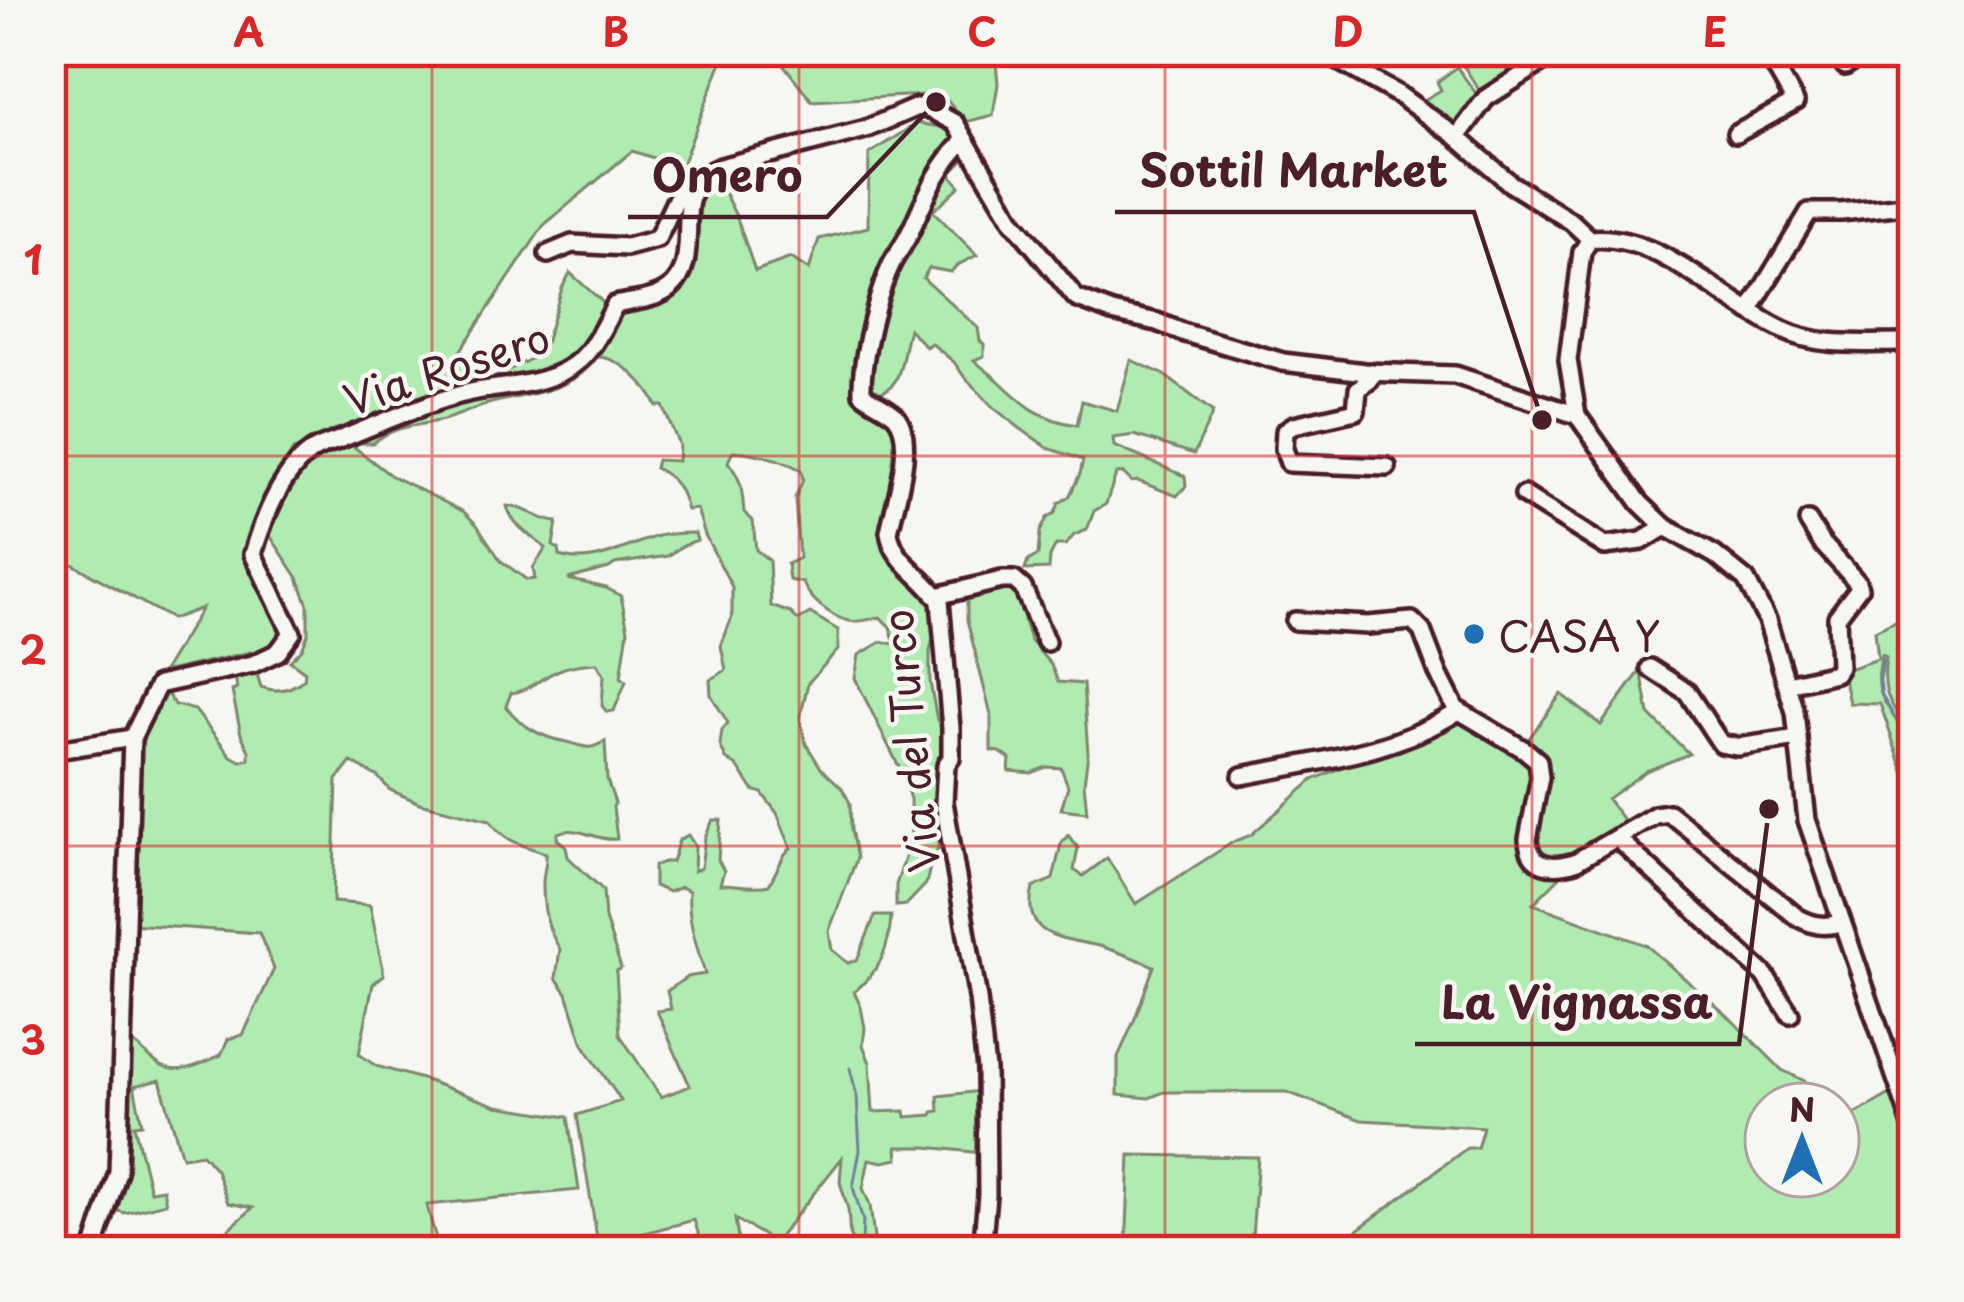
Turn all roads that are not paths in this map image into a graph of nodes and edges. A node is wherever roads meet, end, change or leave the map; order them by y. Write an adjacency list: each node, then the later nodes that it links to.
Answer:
1 (1321, 51): 7 (street)
2 (1560, 51): 7 (street)
3 (1766, 51): 6 (street)
4 (1868, 51): 5 (street)
5 (1845, 66)
6 (1736, 134)
7 (1457, 136): 11 (street)
8 (964, 141): 9 (street); 15 (street); 21 (street, Via del Turco)
9 (694, 188): 12 (street); 27 (street, Via Rosero)
10 (1913, 205): 13 (street)
11 (1590, 238): 13 (street); 16 (street)
12 (548, 254)
13 (1749, 311): 14 (street)
14 (1913, 343)
15 (1372, 373): 16 (street); 17 (street)
16 (1577, 415): 20 (street)
17 (1387, 466)
18 (1524, 495): 20 (street)
19 (1808, 521): 25 (street)
20 (1665, 526): 25 (street)
21 (937, 596): 23 (street); 36 (street, Via del Turco)
22 (1295, 622): 26 (street)
23 (1046, 642)
24 (1651, 668): 28 (street)
25 (1788, 684): 28 (street)
26 (1459, 711): 30 (street); 31 (street)
27 (132, 738): 29 (street); 35 (street)
28 (1798, 738): 32 (street)
29 (51, 751)
30 (1242, 776)
31 (1617, 838): 32 (street); 33 (street)
32 (1840, 922): 34 (street)
33 (1790, 1014)
34 (1913, 1128)
35 (93, 1251)
36 (982, 1251)

